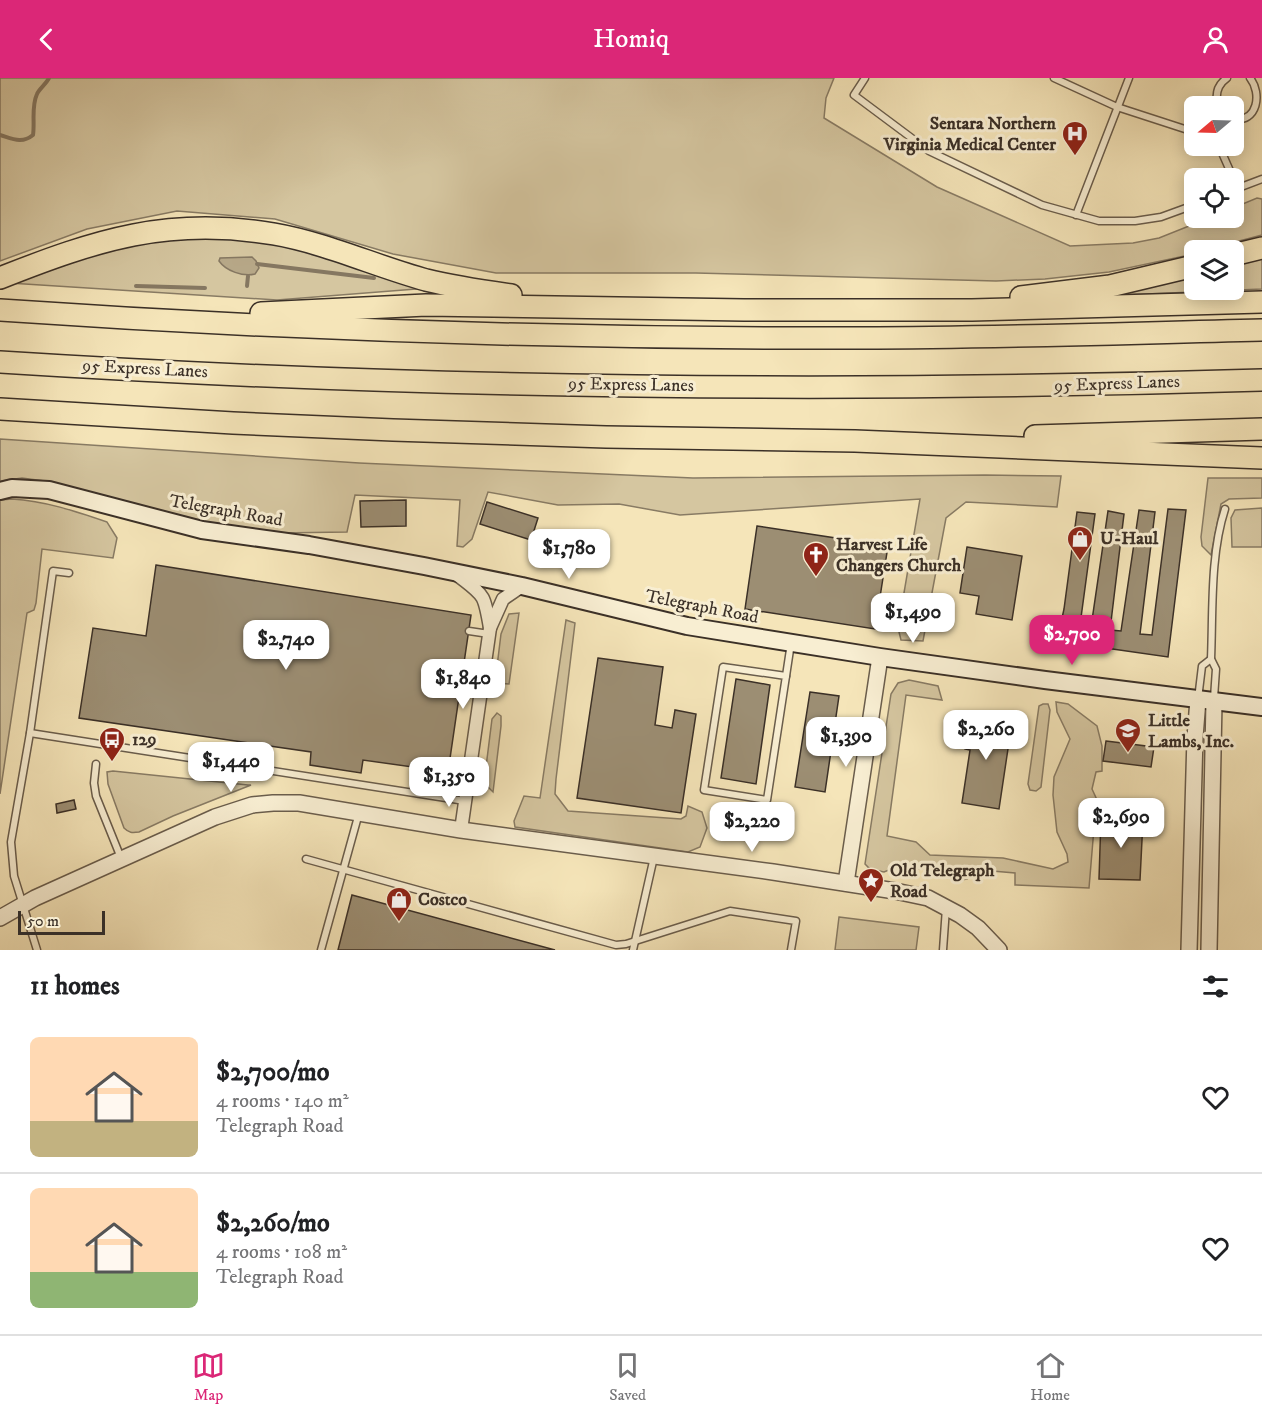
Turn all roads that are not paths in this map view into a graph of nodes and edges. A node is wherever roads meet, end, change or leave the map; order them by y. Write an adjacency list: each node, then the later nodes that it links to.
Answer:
1 (865, 78): 13 (lane)
2 (1054, 78): 7 (lane)
3 (1129, 78): 7 (lane)
4 (1227, 78): 6 (lane)
5 (1250, 78): 8 (lane)
6 (1217, 96)
7 (1117, 107): 9 (lane); 13 (lane)
8 (1244, 119)
9 (1184, 129)
10 (1262, 179): 11 (lane)
11 (1244, 186)
12 (1184, 209): 13 (lane)
13 (1076, 215)
14 (1262, 248): 15 (highway)
15 (1244, 252)
16 (1184, 268): 21 (highway)
17 (0, 278): 19 (highway)
18 (1262, 302): 21 (highway)
19 (620, 308): 21 (highway); 22 (highway)
20 (0, 310): 22 (highway)
21 (854, 310)
22 (143, 319): 23 (highway)
23 (1262, 330)
24 (0, 362): 25 (highway, 95 Express Lanes)
25 (1262, 380)
26 (0, 409): 28 (highway)
27 (1262, 429): 28 (highway)
28 (855, 441): 29 (highway)
29 (1262, 458)
30 (0, 491): 32 (main road, Telegraph Road)
31 (1225, 509): 39 (lane)
32 (452, 572): 34 (main road, Telegraph Road); 36 (street)
33 (69, 573): 43 (lane)
34 (522, 586): 36 (street); 37 (main road, Telegraph Road)
35 (469, 631): 36 (lane)
36 (489, 631): 45 (street)
37 (791, 643): 38 (main road, Telegraph Road); 40 (lane)
38 (880, 657): 41 (main road, Telegraph Road); 52 (street)
39 (1211, 659): 41 (lane); 41 (lane)
40 (786, 676): 40 (lane)
41 (1206, 701): 42 (main road, Telegraph Road); 64 (street); 65 (street)
42 (1262, 707)
43 (30, 733): 45 (lane); 53 (lane)
44 (96, 764): 49 (lane)
45 (465, 801): 47 (street)
46 (359, 813): 47 (street); 49 (street); 51 (lane)
47 (461, 830): 48 (street)
48 (654, 857): 52 (street); 56 (lane)
49 (121, 858): 53 (street)
50 (306, 859): 51 (lane)
51 (343, 870): 56 (lane); 59 (lane)
52 (846, 883): 54 (street)
53 (24, 904): 55 (street); 58 (lane)
54 (946, 907): 57 (lane); 63 (street)
55 (0, 918)
56 (636, 941): 60 (lane); 61 (lane)
57 (944, 947): 62 (lane)
58 (38, 950)
59 (321, 950)
60 (633, 950)
61 (791, 950)
62 (950, 950)
63 (999, 950)
64 (1189, 950)
65 (1209, 950)

